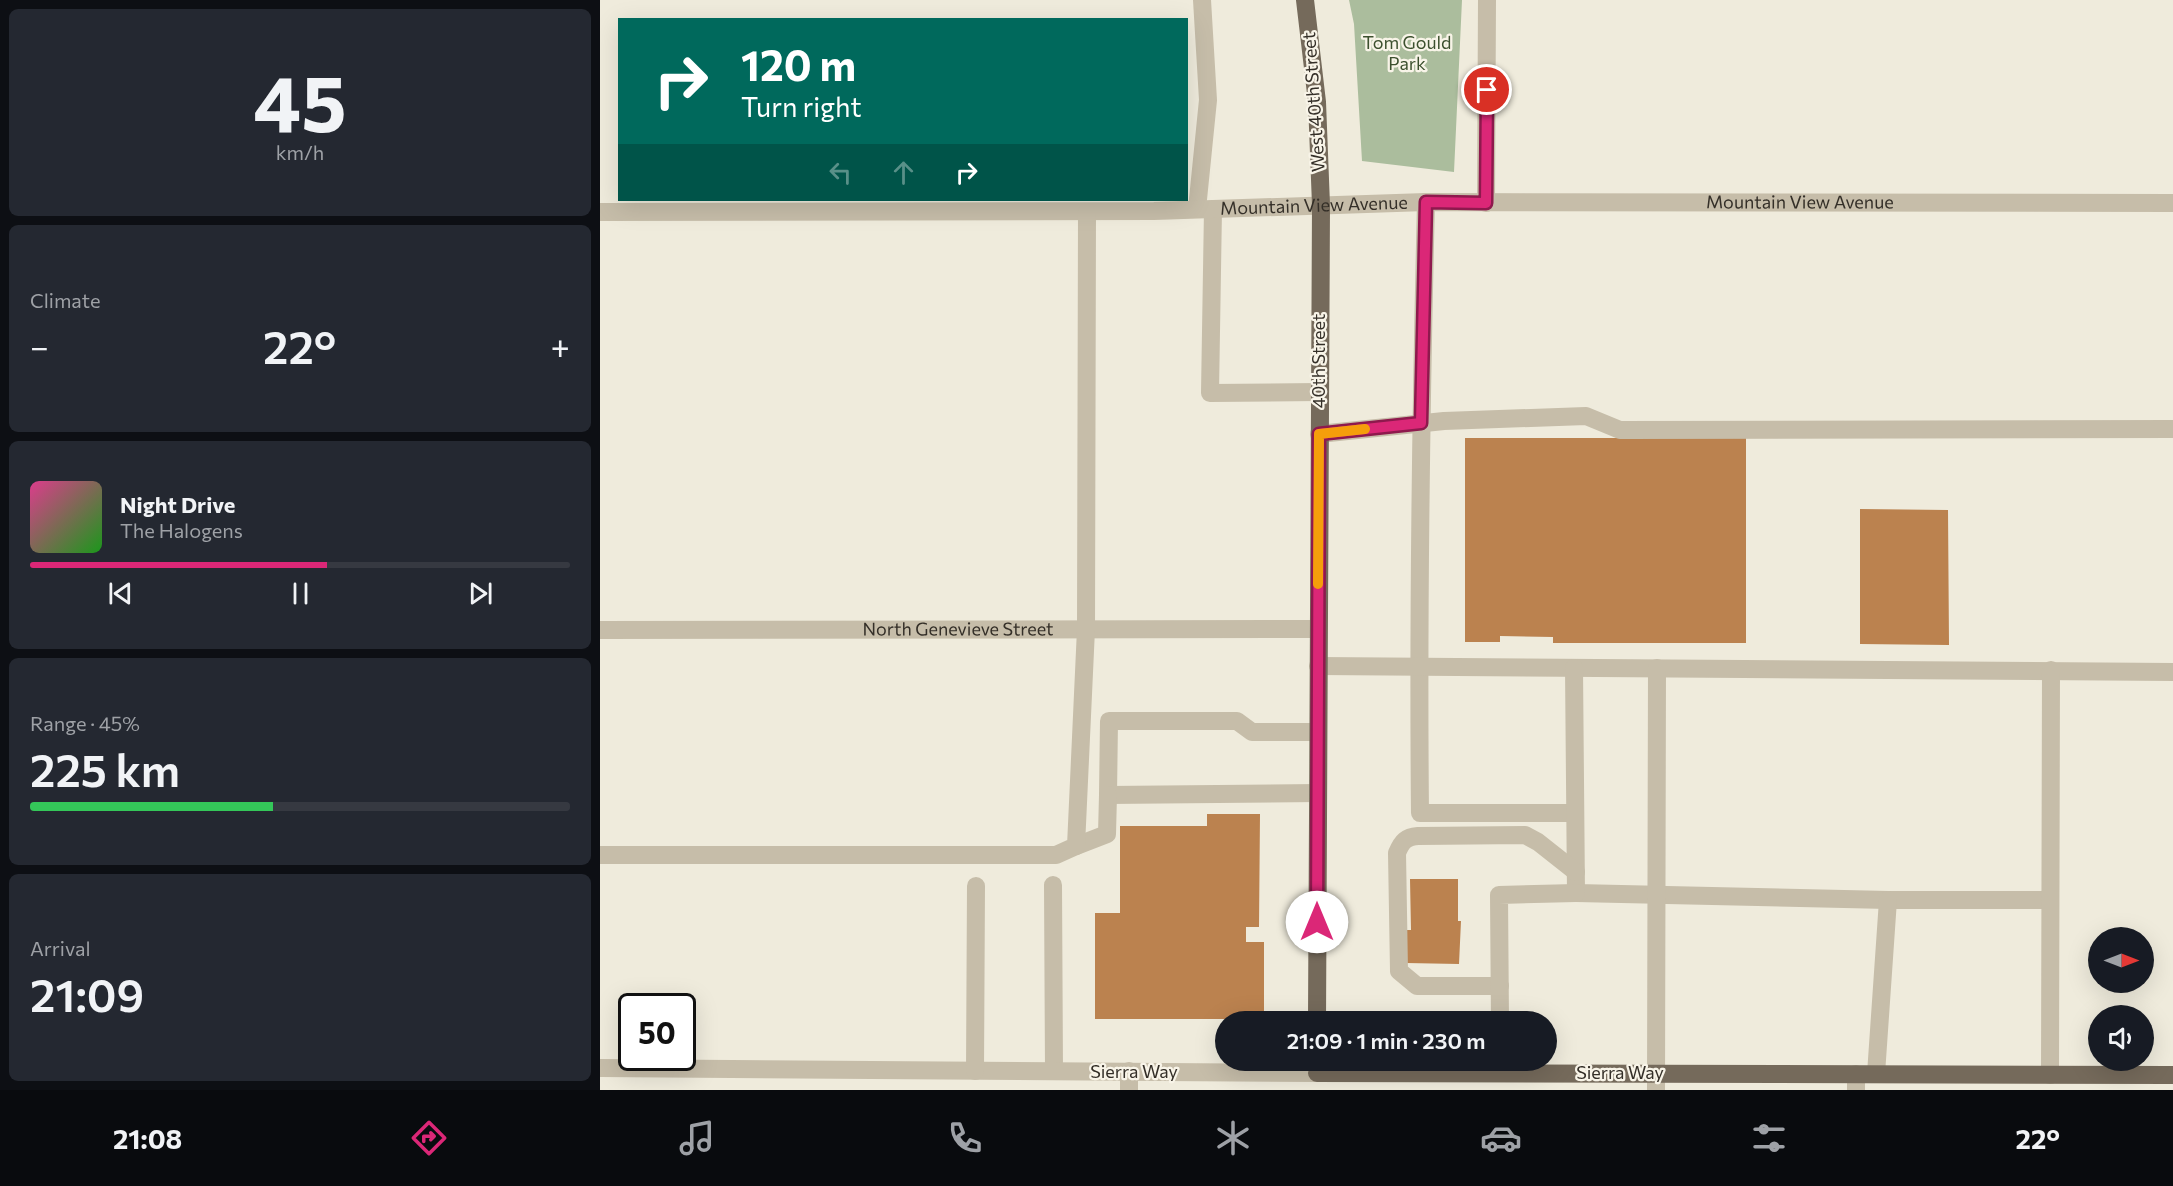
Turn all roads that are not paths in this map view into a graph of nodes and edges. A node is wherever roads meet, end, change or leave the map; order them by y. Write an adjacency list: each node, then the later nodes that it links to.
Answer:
1 (1202, 0): 8 (street)
2 (1305, 0): 7 (main road, West 40th Street)
3 (1487, 0): 5 (street)
4 (1426, 202): 5 (street, Mountain View Avenue); 7 (street, Mountain View Avenue); 12 (street)
5 (1486, 203): 6 (street, Mountain View Avenue)
6 (2173, 203)
7 (1321, 205): 8 (street, Mountain View Avenue); 11 (main road, 40th Street)
8 (1205, 209): 10 (street, Mountain View Avenue); 11 (street)
9 (600, 212): 10 (street, Mountain View Avenue)
10 (1087, 212): 15 (street)
11 (1319, 392): 14 (main road, 40th Street)
12 (1421, 423): 13 (street); 14 (street); 19 (street)
13 (2173, 429)
14 (1319, 434): 16 (main road, 40th Street)
15 (1086, 629): 16 (street, North Genevieve Street); 17 (street, North Genevieve Street); 28 (street)
16 (1318, 629): 18 (main road, 40th Street)
17 (600, 630)
18 (1318, 666): 19 (street); 24 (main road, 40th Street)
19 (1419, 667): 20 (street); 27 (street)
20 (1574, 668): 21 (street); 27 (street)
21 (1657, 668): 22 (street); 34 (street)
22 (2051, 670): 23 (street); 36 (street)
23 (2173, 672)
24 (1318, 732): 25 (main road, 40th Street); 26 (street)
25 (1318, 793): 26 (street); 38 (main road, 40th Street)
26 (1108, 795): 28 (street)
27 (1575, 813): 30 (street)
28 (1076, 846): 29 (street)
29 (600, 855)
30 (1576, 872): 33 (street); 37 (street)
31 (1053, 885): 42 (street)
32 (976, 886): 41 (street)
33 (1576, 893): 34 (street); 37 (street)
34 (1656, 896): 35 (street); 50 (street)
35 (1888, 900): 36 (street); 47 (street)
36 (2050, 900): 48 (street)
37 (1500, 986): 39 (street)
38 (1317, 1011)
39 (1500, 1011)
40 (600, 1068): 41 (street, Sierra Way)
41 (975, 1071): 42 (street, Sierra Way)
42 (1054, 1071): 43 (street, Sierra Way)
43 (1129, 1071): 46 (street, Sierra Way); 52 (street)
44 (1396, 1071): 46 (main road, Sierra Way)
45 (1542, 1071): 50 (main road, Sierra Way)
46 (1317, 1074)
47 (1876, 1074): 48 (main road, Sierra Way); 51 (main road, Sierra Way)
48 (2050, 1074): 49 (main road, Sierra Way)
49 (2173, 1075)
50 (1656, 1082): 51 (main road, Sierra Way)
51 (1856, 1082)
52 (1129, 1090)

